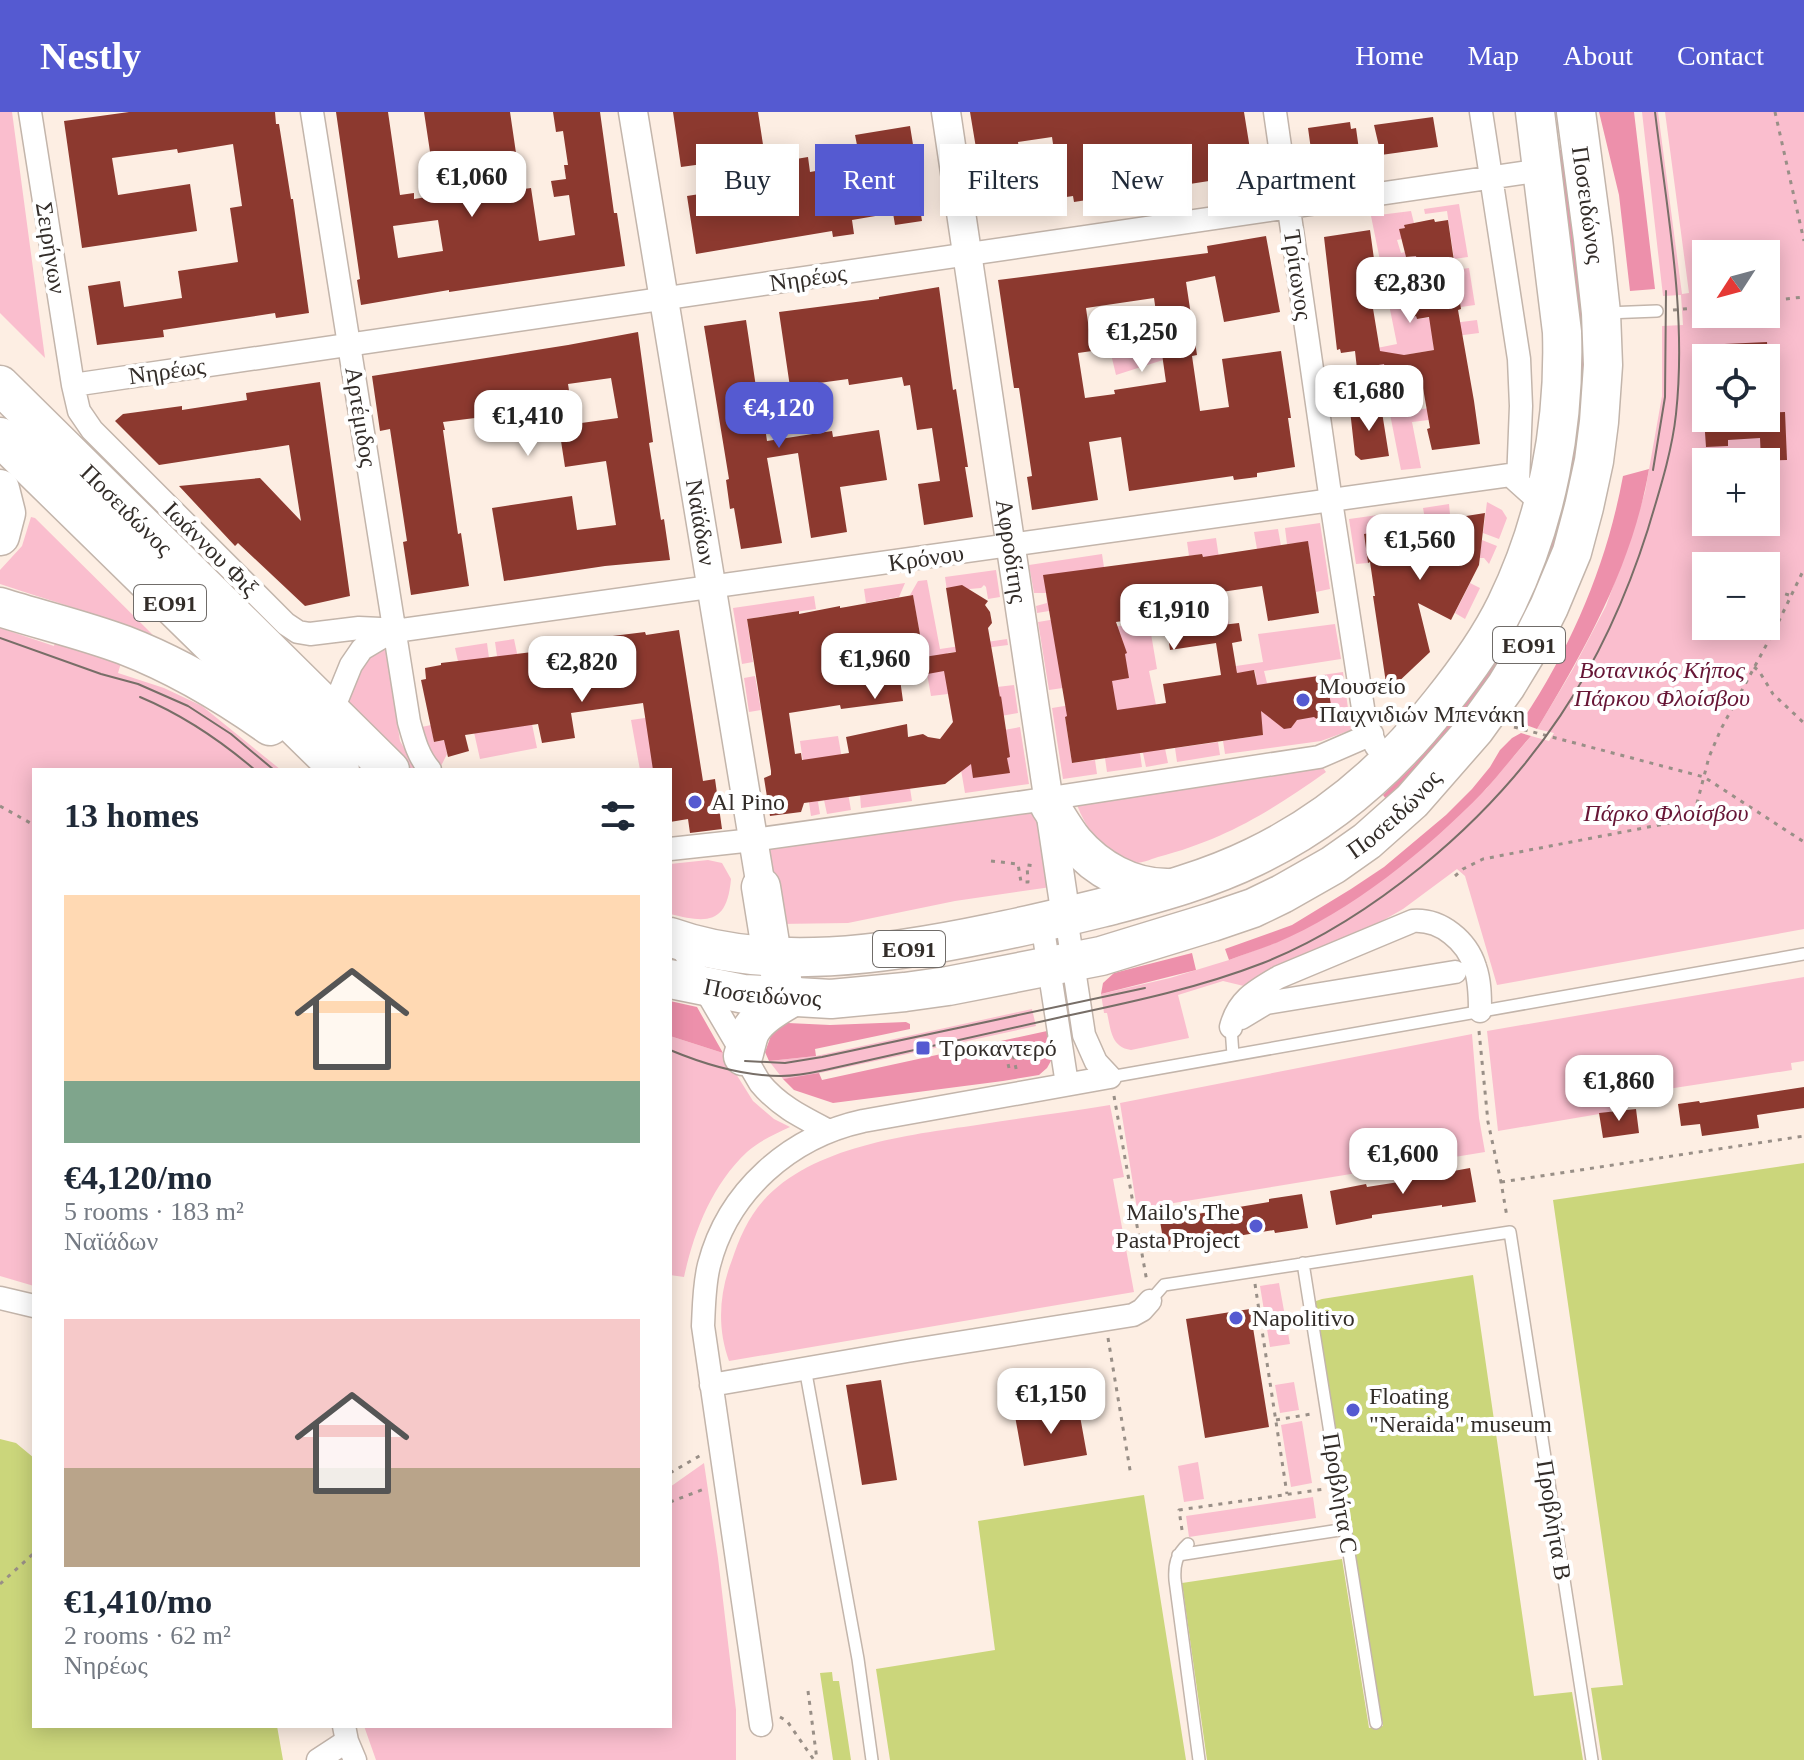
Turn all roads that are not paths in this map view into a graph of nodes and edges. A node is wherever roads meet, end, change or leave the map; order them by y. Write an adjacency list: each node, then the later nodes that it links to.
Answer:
1 (30, 112): 21 (street, Σειρήνων)
2 (312, 112): 19 (street, Αρτέμιδος)
3 (633, 112): 16 (street, Ναϊάδων)
4 (946, 112): 15 (street, Αφροδίτης)
5 (1275, 112): 9 (street, Τρίτωνος)
6 (1481, 112): 11 (street, Ποσειδώνος)
7 (1535, 112): 10 (highway, Ποσειδώνος / ΕΟ91)
8 (1576, 112): 18 (highway, Ποσειδώνος / ΕΟ91)
9 (1279, 144)
10 (1543, 170): 11 (street, Νηρέως); 24 (highway, Ποσειδώνος / ΕΟ91)
11 (1490, 178): 12 (street, Νηρέως); 24 (street, Ποσειδώνος)
12 (1384, 194)
13 (1232, 216): 15 (street, Νηρέως)
14 (1289, 216): 25 (street, Τρίτωνος)
15 (967, 254): 16 (street, Νηρέως); 27 (street, Αφροδίτης)
16 (664, 299): 19 (street, Νηρέως); 28 (street, Ναϊάδων)
17 (1657, 311): 18 (lane)
18 (1601, 313): 46 (highway, Ποσειδώνος / ΕΟ91)
19 (349, 346): 21 (street, Νηρέως); 30 (street, Αρτέμιδος)
20 (0, 385): 31 (highway, Ποσειδώνος / ΕΟ91)
21 (73, 385): 30 (street, Ιωάννου Φιξ)
22 (0, 437): 34 (highway, Ποσειδώνος / ΕΟ91)
23 (0, 489): 26 (highway)
24 (1530, 493): 25 (street, Κρόνου); 32 (highway, Ποσειδώνος / ΕΟ91)
25 (1331, 501): 27 (street, Κρόνου); 32 (street, Τρίτωνος)
26 (0, 536)
27 (1011, 546): 28 (street, Κρόνου); 37 (street, Αφροδίτης)
28 (712, 588): 30 (street, Κρόνου); 38 (street, Ναϊάδων)
29 (0, 607): 33 (highway)
30 (394, 630): 31 (street); 36 (street, Αρτέμιδος)
31 (331, 714): 35 (highway, Ποσειδώνος / ΕΟ91)
32 (1378, 751): 37 (street, Ποσειδώνος); 41 (highway, Ποσειδώνος / ΕΟ91)
33 (335, 768)
34 (336, 768)
35 (388, 768)
36 (428, 768)
37 (1049, 802): 38 (street, Ποσειδώνος); 41 (highway); 42 (street, Αφροδίτης)
38 (753, 840): 39 (street, Ποσειδώνος); 40 (street, Ναϊάδων)
39 (672, 849)
40 (761, 887): 43 (highway); 45 (highway)
41 (1177, 888): 42 (highway, Ποσειδώνος / ΕΟ91)
42 (1054, 920): 45 (highway, Ποσειδώνος / ΕΟ91); 46 (street, Αφροδίτης)
43 (674, 939): 45 (highway, Ποσειδώνος / ΕΟ91); 48 (street)
44 (1804, 954): 50 (lane)
45 (774, 957): 49 (highway)
46 (1074, 968): 49 (highway, Ποσειδώνος / ΕΟ91); 54 (street, Αφροδίτης); 55 (street, Αφροδίτης)
47 (1455, 972): 51 (street)
48 (686, 982): 49 (highway, Ποσειδώνος / ΕΟ91); 53 (street)
49 (794, 996): 53 (highway)
50 (1480, 1011): 51 (street); 52 (lane)
51 (1231, 1027): 52 (lane)
52 (1233, 1055): 54 (lane)
53 (743, 1056): 56 (street)
54 (1110, 1077): 55 (street)
55 (1067, 1084): 56 (street)
56 (829, 1131): 62 (street)
57 (1303, 1263): 59 (lane); 63 (lane, Προβλήτα C); 72 (lane, Προβλήτα Β)
58 (0, 1298): 60 (street)
59 (1150, 1301): 61 (street)
60 (32, 1306)
61 (805, 1368): 62 (street); 70 (lane)
62 (711, 1385): 66 (street)
63 (1346, 1529): 65 (lane); 67 (lane, Προβλήτα C)
64 (1188, 1544): 65 (lane)
65 (1178, 1555): 71 (lane)
66 (769, 1720)
67 (1376, 1723)
68 (349, 1742): 69 (street)
69 (318, 1760)
70 (872, 1760)
71 (1199, 1760)
72 (1592, 1760)

